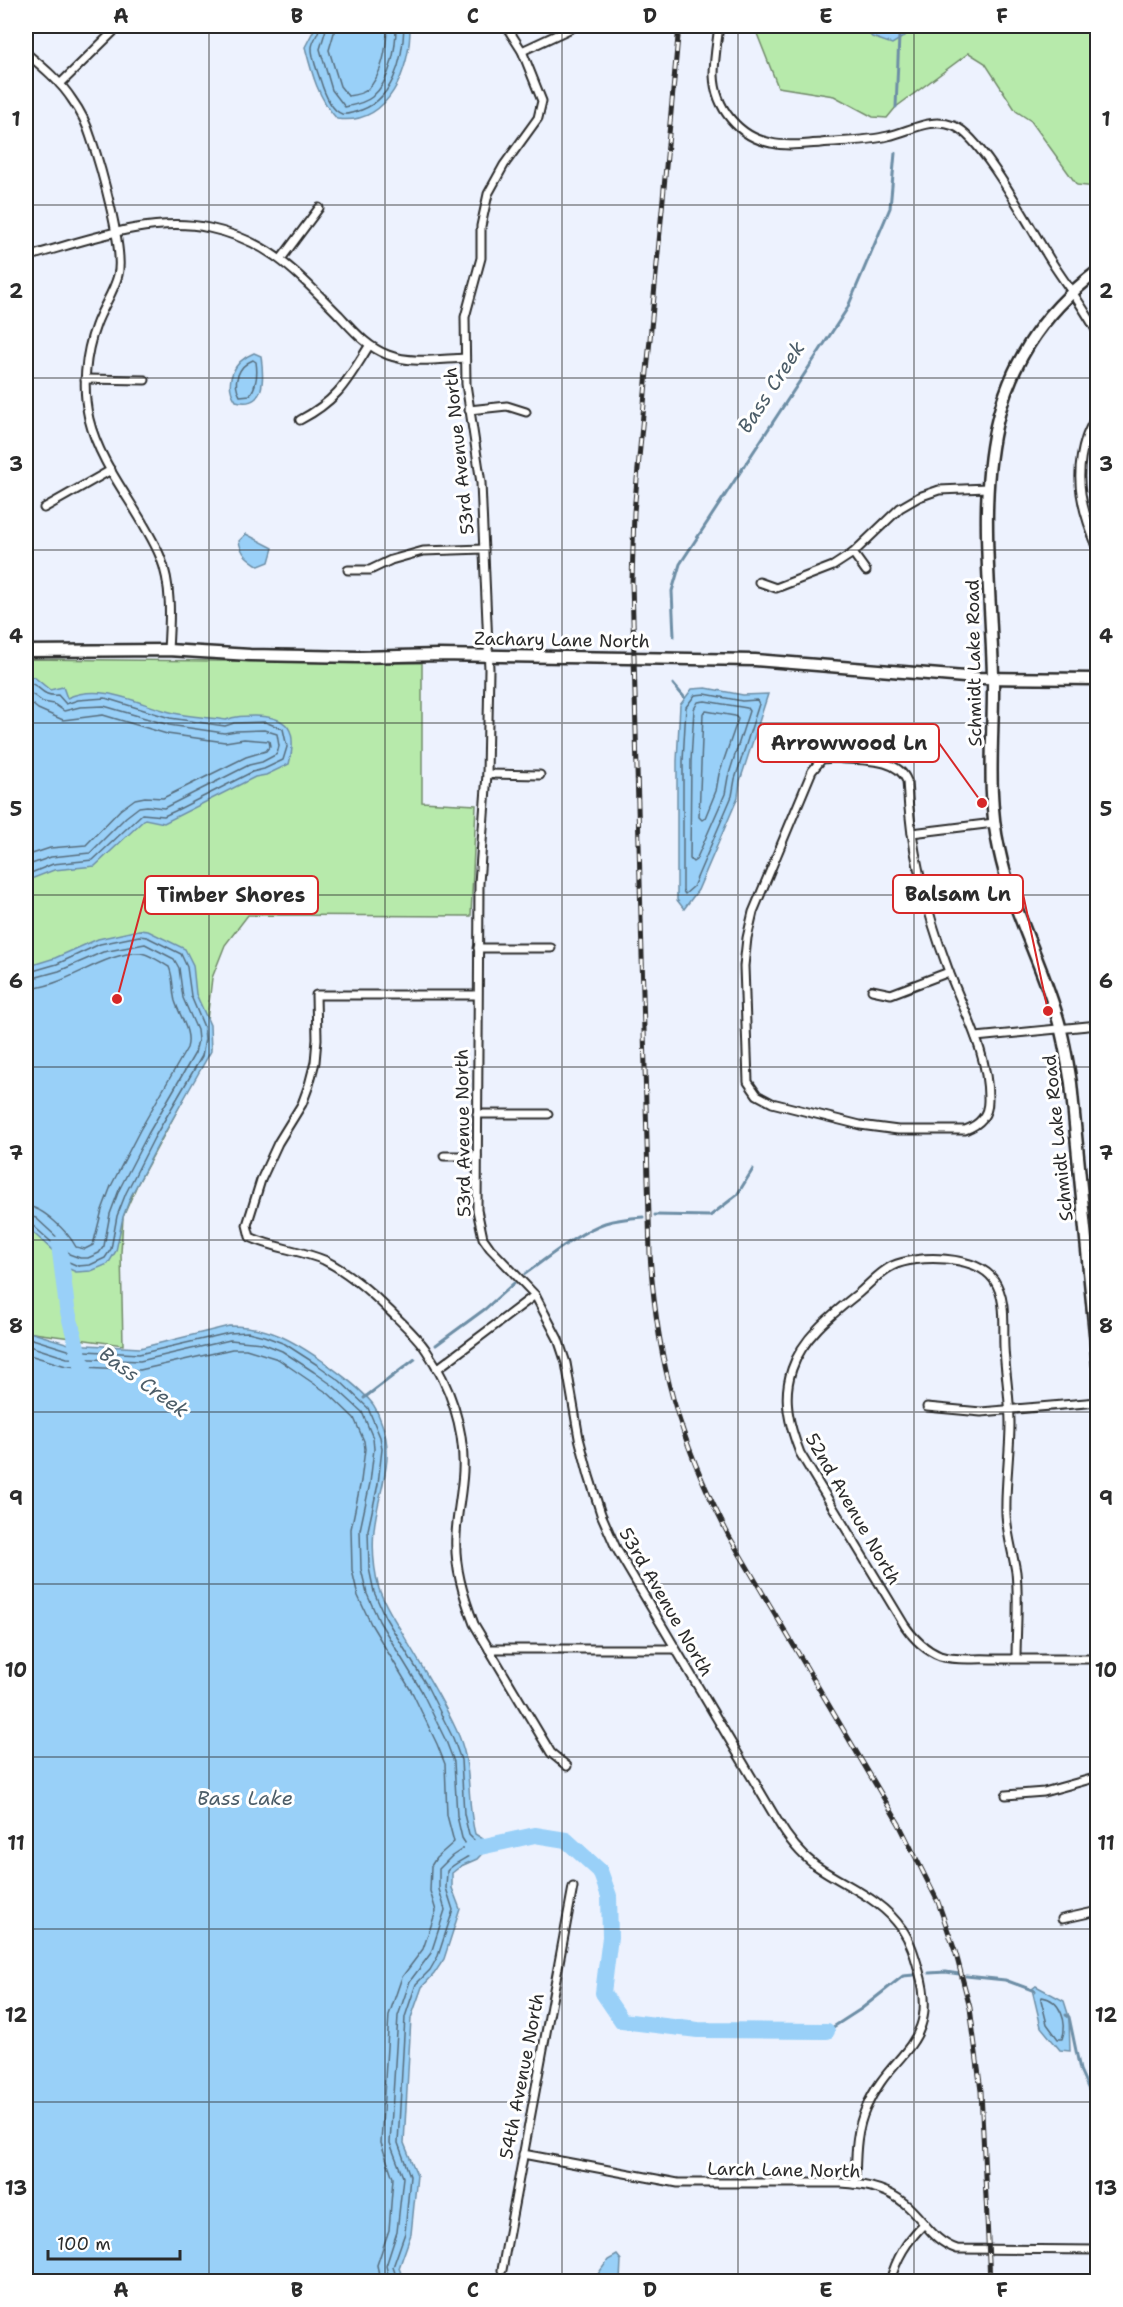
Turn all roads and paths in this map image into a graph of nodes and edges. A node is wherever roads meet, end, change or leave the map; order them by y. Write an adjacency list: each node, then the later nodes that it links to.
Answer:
1 (119, 26): 7 (street)
2 (506, 26): 5 (street)
3 (586, 26): 5 (street)
4 (719, 26): 13 (street)
5 (522, 51): 16 (street, 53rd Avenue North)
6 (26, 53): 7 (street)
7 (60, 84): 9 (street)
8 (319, 208): 11 (street)
9 (116, 234): 10 (street); 11 (street); 17 (street)
10 (26, 257)
11 (281, 259): 15 (street)
12 (1098, 271): 13 (street, Schmidt Lake Road)
13 (1074, 292): 14 (street); 24 (street, Schmidt Lake Road)
14 (1098, 334)
15 (369, 346): 16 (street); 22 (street)
16 (465, 358): 19 (street, 53rd Avenue North)
17 (85, 379): 18 (street); 23 (street)
18 (145, 380)
19 (469, 410): 20 (street); 26 (street, 53rd Avenue North)
20 (526, 412)
21 (1097, 417): 27 (street)
22 (300, 420)
23 (111, 470): 25 (street); 32 (street)
24 (987, 488): 28 (street); 35 (street, Schmidt Lake Road)
25 (44, 508)
26 (484, 549): 29 (street); 34 (street, 53rd Avenue North)
27 (1098, 549)
28 (853, 553): 30 (street); 31 (street)
29 (348, 570)
30 (866, 571)
31 (759, 582)
32 (168, 650): 33 (street, Zachary Lane North); 34 (street, Zachary Lane North)
33 (26, 651)
34 (488, 655): 35 (street, Zachary Lane North); 37 (street, 53rd Avenue North)
35 (993, 678): 36 (street, Zachary Lane North); 39 (street, Schmidt Lake Road)
36 (1098, 678)
37 (487, 774): 38 (street); 41 (street, 53rd Avenue North)
38 (540, 775)
39 (994, 823): 40 (street); 47 (street, Schmidt Lake Road)
40 (912, 833): 43 (street); 48 (street)
41 (478, 948): 42 (street); 45 (street, 53rd Avenue North)
42 (551, 948)
43 (949, 972): 44 (street); 48 (street)
44 (872, 990)
45 (477, 995): 49 (street, 53rd Avenue North); 55 (street)
46 (1098, 1025): 47 (street)
47 (1060, 1029): 48 (street); 54 (street, Schmidt Lake Road)
48 (976, 1037)
49 (477, 1114): 50 (street); 52 (street, 53rd Avenue North)
50 (548, 1114)
51 (444, 1156): 52 (street)
52 (477, 1156): 53 (street, 53rd Avenue North)
53 (535, 1295): 55 (street); 60 (street, 53rd Avenue North)
54 (1098, 1365)
55 (437, 1369): 59 (street)
56 (1098, 1402): 58 (street)
57 (927, 1407): 58 (street)
58 (1010, 1411): 61 (street); 61 (street, 52nd Avenue North)
59 (489, 1649): 60 (street); 63 (street)
60 (675, 1649): 70 (street, 53rd Avenue North)
61 (1016, 1659): 62 (street, 52nd Avenue North)
62 (1098, 1659)
63 (567, 1766)
64 (1098, 1778): 65 (street)
65 (1006, 1795)
66 (573, 1887): 69 (street, 54th Avenue North)
67 (1098, 1911): 68 (street)
68 (1062, 1919)
69 (523, 2154): 70 (street, Larch Lane North); 73 (street, 54th Avenue North)
70 (855, 2184): 71 (street, Larch Lane North)
71 (924, 2224): 72 (street, Larch Lane North); 74 (street)
72 (1098, 2250)
73 (502, 2270)
74 (890, 2282)

